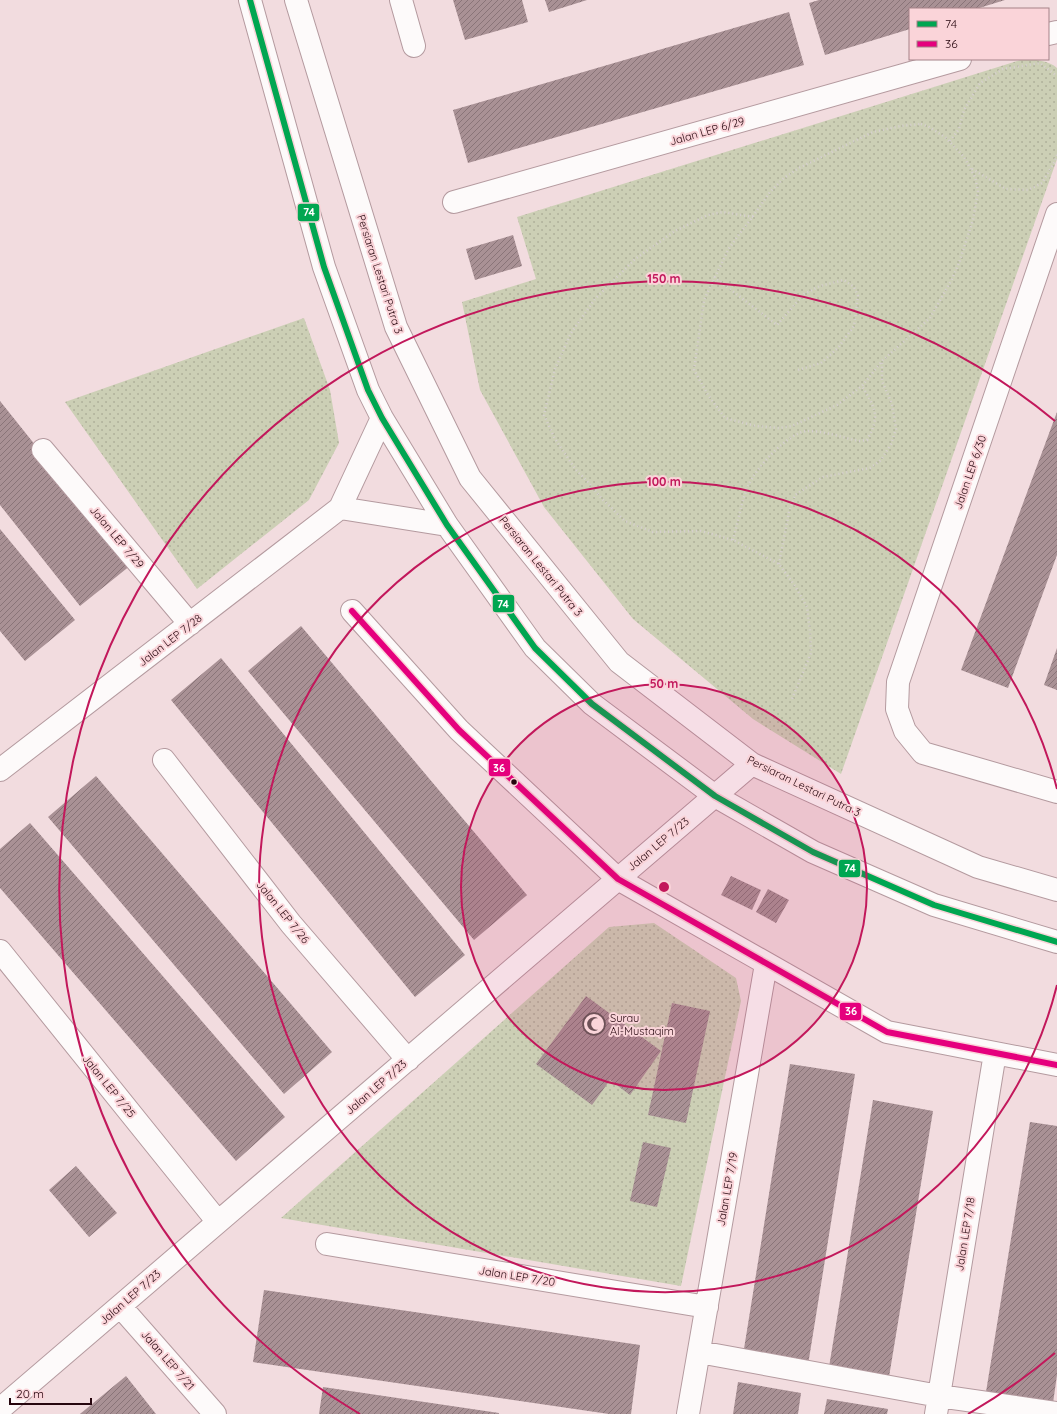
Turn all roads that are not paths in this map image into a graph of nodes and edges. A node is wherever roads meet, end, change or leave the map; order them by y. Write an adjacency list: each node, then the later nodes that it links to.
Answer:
1 (250, 0): 8 (street)
2 (296, 0): 15 (street, Persiaran Lestari Putra 3)
3 (401, 0): 4 (street)
4 (414, 46)
5 (956, 60): 6 (street, Jalan LEP 6/29)
6 (454, 202)
7 (1057, 214): 17 (street, Jalan LEP 6/30)
8 (382, 418): 10 (street); 11 (street)
9 (43, 450): 13 (street, Jalan LEP 7/29)
10 (340, 508): 11 (street); 13 (street, Jalan LEP 7/28)
11 (447, 525): 18 (street)
12 (352, 611): 19 (street)
13 (190, 624): 16 (street, Jalan LEP 7/28)
14 (164, 760): 25 (street, Jalan LEP 7/26)
15 (752, 764): 18 (street, Jalan LEP 7/23); 20 (street, Persiaran Lestari Putra 3)
16 (0, 770)
17 (1057, 792)
18 (714, 796): 19 (street, Jalan LEP 7/23); 21 (street)
19 (618, 879): 23 (street); 25 (street, Jalan LEP 7/23)
20 (1057, 890)
21 (1057, 942)
22 (0, 951): 27 (street, Jalan LEP 7/25)
23 (766, 964): 24 (street); 30 (street, Jalan LEP 7/19)
24 (995, 1053): 26 (street); 32 (street, Jalan LEP 7/18)
25 (408, 1060): 27 (street, Jalan LEP 7/23)
26 (1057, 1065)
27 (218, 1222): 29 (street, Jalan LEP 7/23)
28 (327, 1244): 30 (street, Jalan LEP 7/20)
29 (120, 1306): 33 (street, Jalan LEP 7/23); 35 (street, Jalan LEP 7/21)
30 (707, 1307): 31 (street, Jalan LEP 7/19)
31 (699, 1352): 32 (street); 36 (street, Jalan LEP 7/19)
32 (937, 1405): 34 (street)
33 (0, 1409)
34 (1057, 1413)
35 (215, 1414)
36 (688, 1414)

